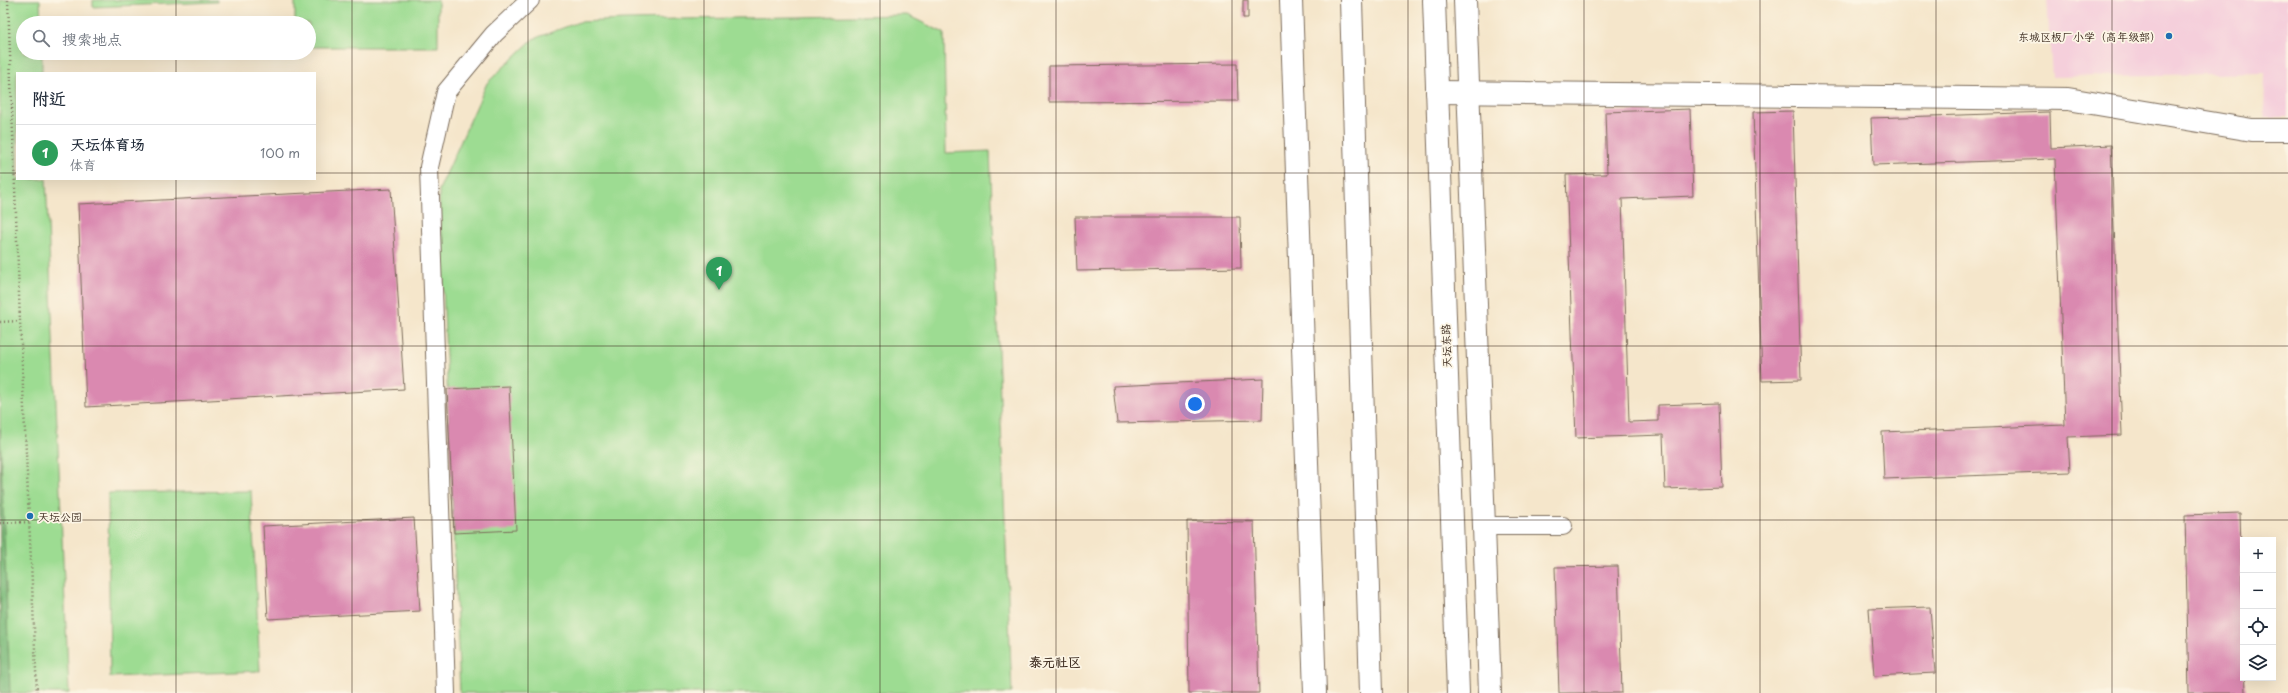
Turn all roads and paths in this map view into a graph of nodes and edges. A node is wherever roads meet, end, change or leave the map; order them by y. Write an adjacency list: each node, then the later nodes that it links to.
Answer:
1 (8, 0): 10 (path)
2 (530, 0): 17 (lane)
3 (1291, 0): 18 (street)
4 (1351, 0): 19 (street)
5 (1434, 0): 7 (street, 天坛东路)
6 (1465, 0): 8 (street)
7 (1438, 92): 8 (street); 20 (street, 天坛东路)
8 (1469, 92): 9 (street); 14 (street)
9 (2288, 130)
10 (20, 321): 11 (path); 12 (path)
11 (0, 322)
12 (30, 522): 13 (path); 16 (path)
13 (0, 523)
14 (1486, 526): 15 (lane); 21 (street)
15 (1564, 526)
16 (37, 693)
17 (446, 693)
18 (1315, 693)
19 (1371, 693)
20 (1458, 693)
21 (1490, 693)

